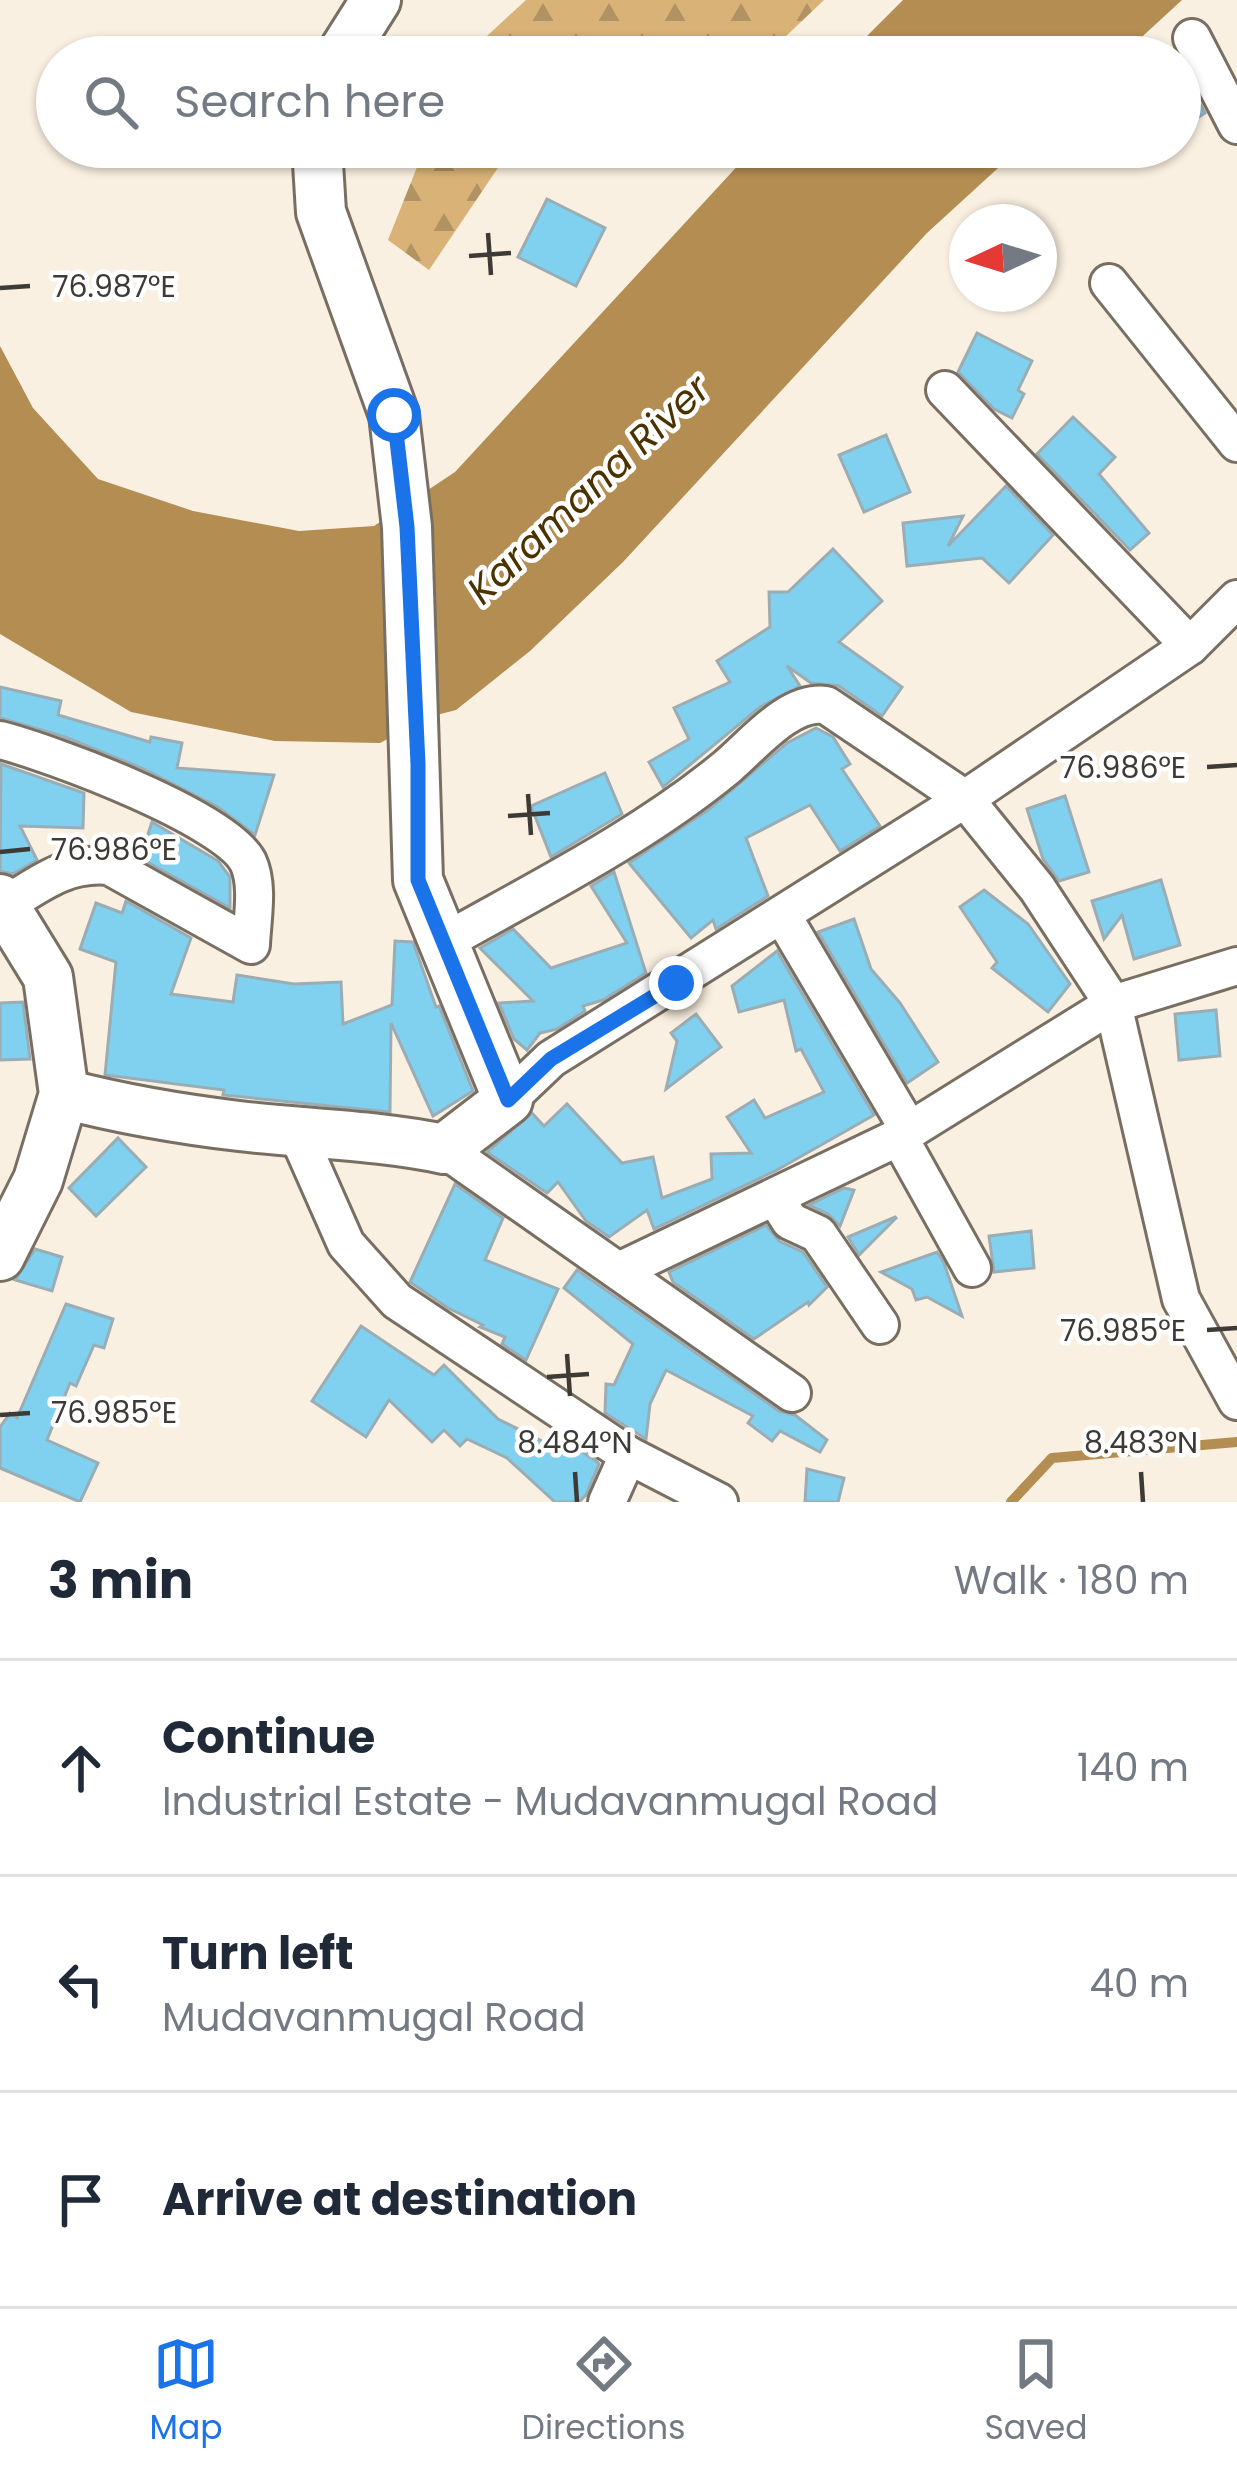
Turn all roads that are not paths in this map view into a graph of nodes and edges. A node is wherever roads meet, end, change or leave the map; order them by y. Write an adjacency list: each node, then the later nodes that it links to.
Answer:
1 (372, 1): 2 (street)
2 (352, 36)
3 (1201, 55): 4 (street)
4 (1237, 125)
5 (318, 168): 15 (street)
6 (1109, 284): 8 (street)
7 (945, 389): 10 (street)
8 (1237, 443)
9 (1237, 599): 10 (street)
10 (1190, 646): 12 (street)
11 (0, 740): 13 (street)
12 (965, 799): 14 (street); 15 (street); 17 (street)
13 (2, 902): 18 (street)
14 (782, 915): 19 (street); 21 (street)
15 (444, 942): 19 (street)
16 (1237, 966): 17 (street)
17 (1113, 1004): 21 (street); 29 (street)
18 (64, 1094): 20 (street); 24 (street)
19 (508, 1100): 22 (street)
20 (296, 1131): 22 (street); 30 (street)
21 (904, 1134): 23 (street); 25 (street)
22 (444, 1150): 26 (street)
23 (775, 1197): 26 (street); 27 (street)
24 (0, 1256)
25 (972, 1268)
26 (619, 1271): 28 (street)
27 (880, 1324)
28 (793, 1393)
29 (1237, 1401)
30 (628, 1455): 31 (street); 32 (street)
31 (607, 1502)
32 (719, 1502)

